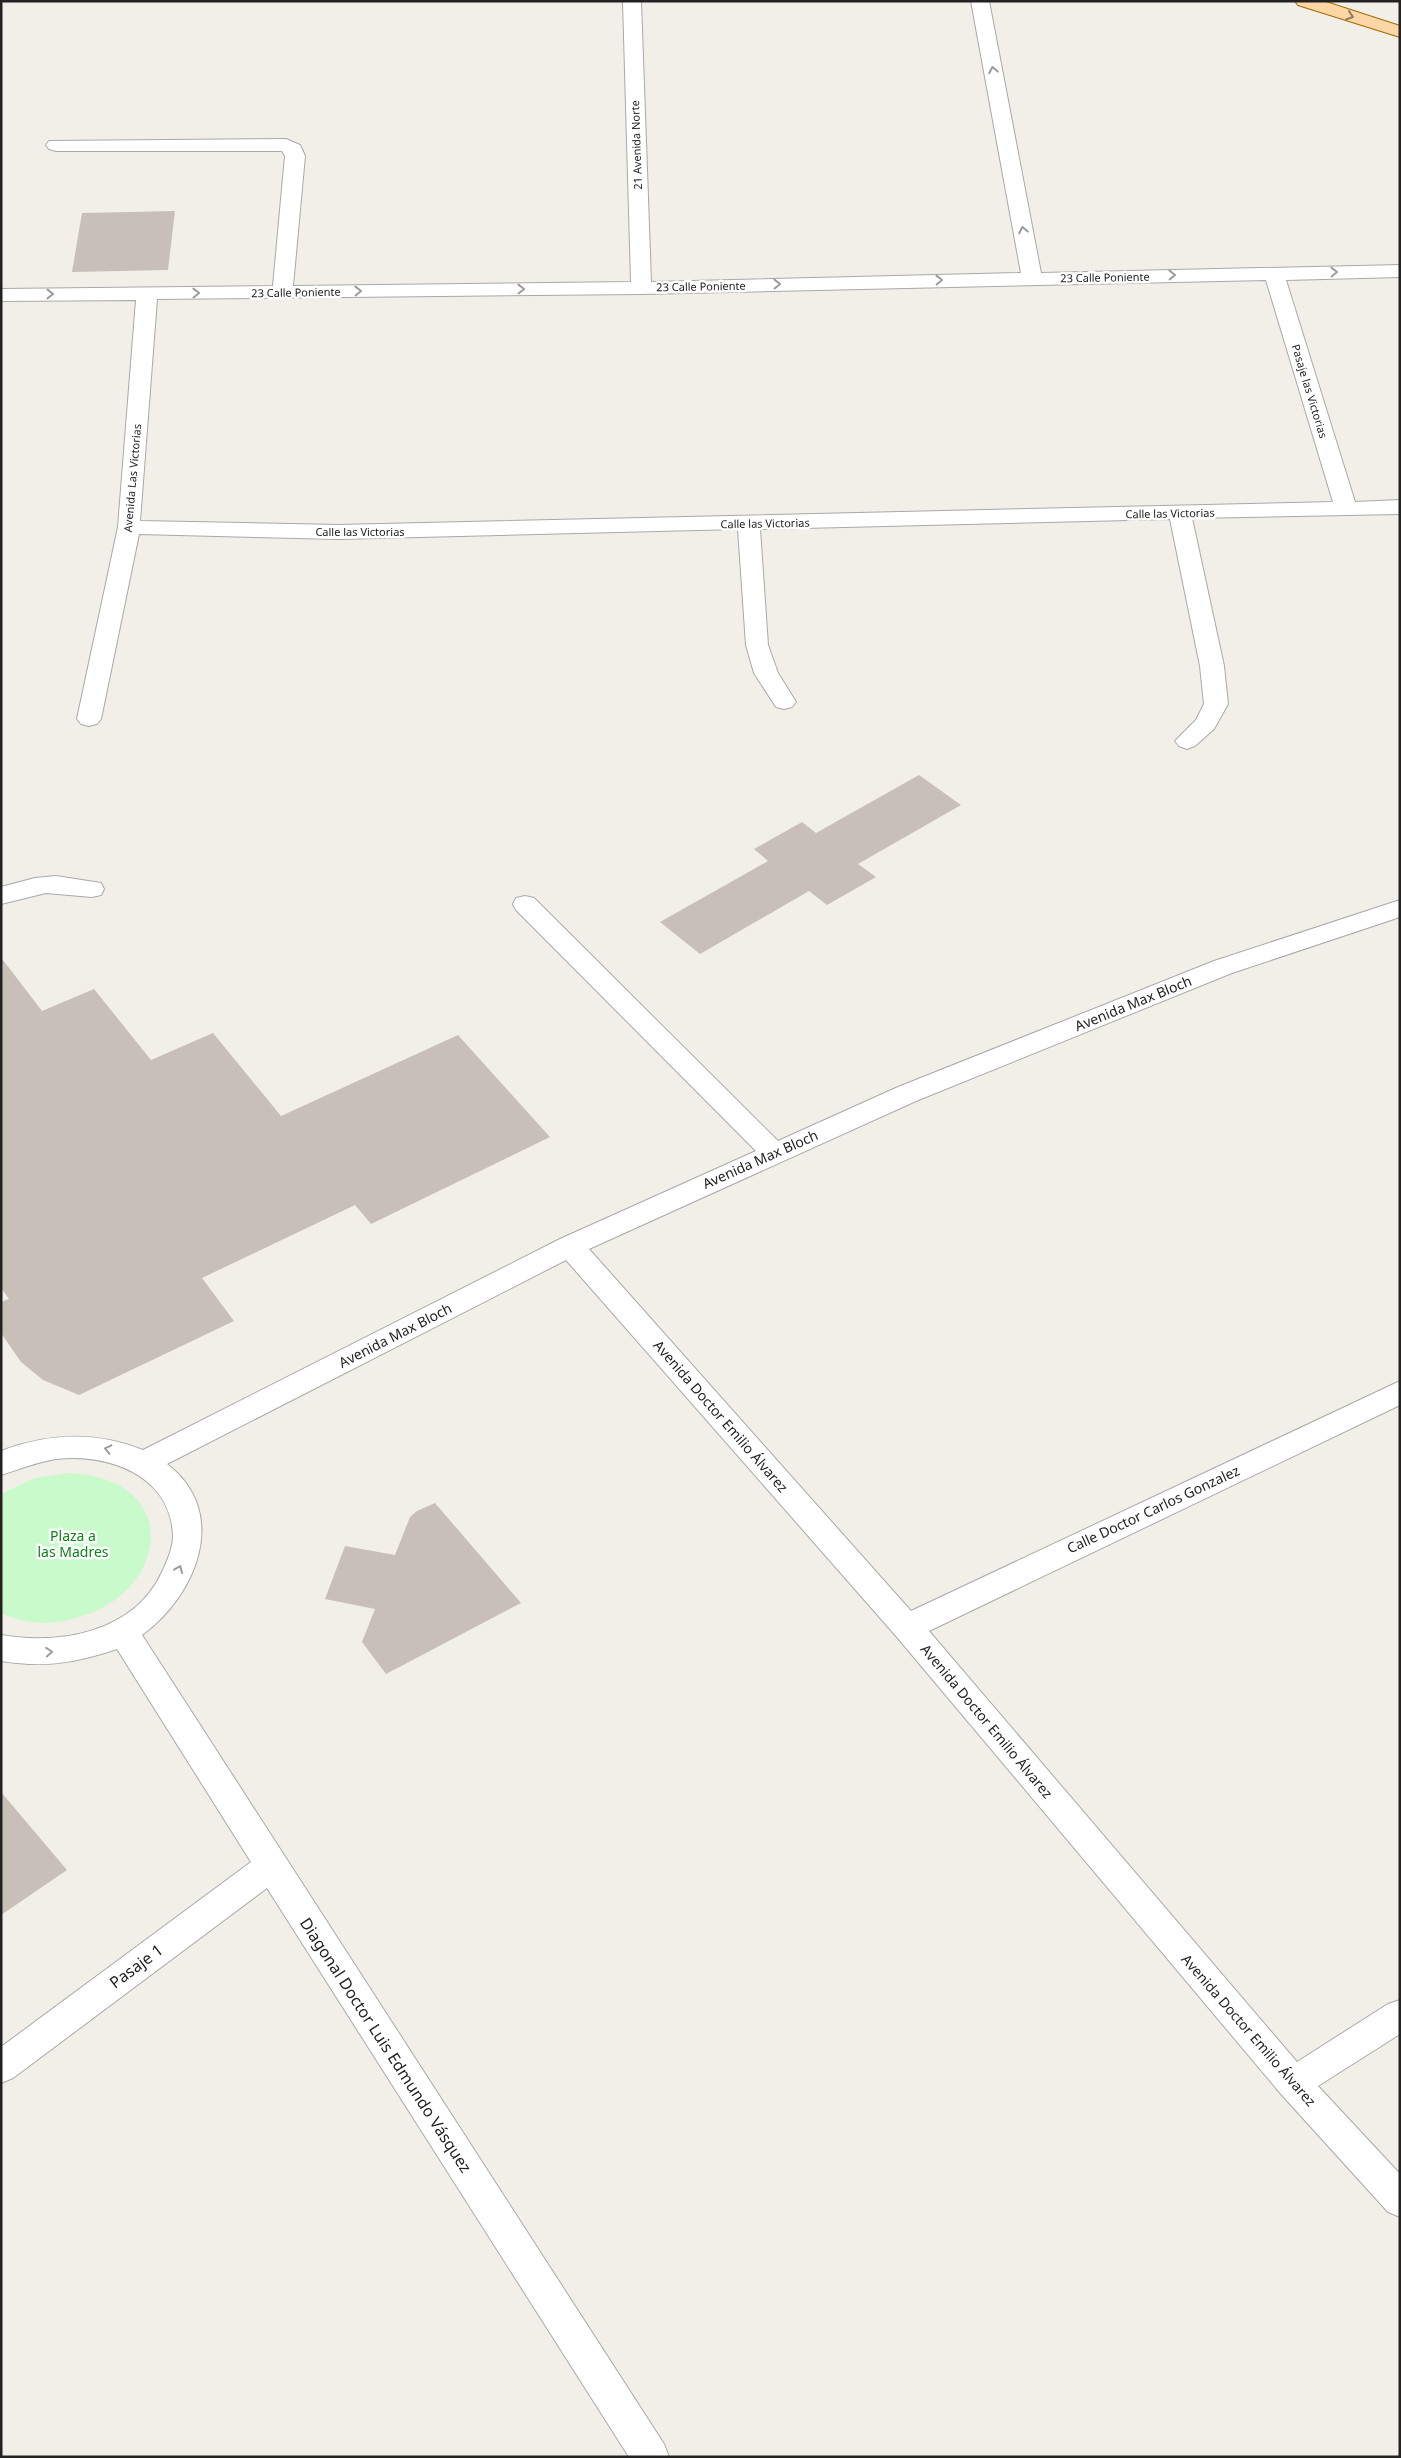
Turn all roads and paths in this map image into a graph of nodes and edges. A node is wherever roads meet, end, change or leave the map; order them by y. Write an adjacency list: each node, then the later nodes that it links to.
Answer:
1 (632, 1): 9 (street, 21 Avenida Norte)
2 (980, 1): 8 (street, one-way to 2)
3 (1304, 1): 4 (main road, one-way to 4)
4 (1400, 32)
5 (56, 145): 10 (street)
6 (1400, 271): 7 (street, 23 Calle Poniente, one-way to 6)
7 (1274, 274): 8 (street, 23 Calle Poniente, one-way to 7); 14 (street, Pasaje las Victorias)
8 (1032, 278): 9 (street, 23 Calle Poniente, one-way to 8)
9 (641, 288): 10 (street, 23 Calle Poniente, one-way to 9)
10 (282, 292): 11 (street, 23 Calle Poniente, one-way to 10)
11 (147, 294): 12 (street, 23 Calle Poniente, one-way to 11); 17 (street, Avenida Las Victorias)
12 (1, 295)
13 (1400, 507): 14 (street, Calle las Victorias)
14 (1346, 508): 15 (street, Calle las Victorias)
15 (1180, 512): 16 (street, Calle las Victorias); 20 (street)
16 (749, 523): 17 (street, Calle las Victorias); 18 (street)
17 (130, 527): 19 (street, Avenida Las Victorias)
18 (784, 702)
19 (89, 719)
20 (1187, 741)
21 (92, 889): 22 (street)
22 (1, 896)
23 (525, 904): 25 (street)
24 (1400, 908): 25 (street, Avenida Max Bloch)
25 (774, 1153): 26 (street, Avenida Max Bloch)
26 (570, 1246): 29 (street, Avenida Max Bloch); 30 (street, Avenida Doctor Emilio Álvarez)
27 (1400, 1392): 30 (street, Calle Doctor Carlos Gonzalez)
28 (2, 1461): 29 (street, one-way to 28)
29 (143, 1463): 31 (street, one-way to 29)
30 (907, 1627): 36 (street, Avenida Doctor Emilio Álvarez)
31 (123, 1632): 32 (street, one-way to 31); 33 (street, Diagonal Doctor Luis Edmundo Vásquez)
32 (1, 1648)
33 (271, 1866): 35 (street, Pasaje 1); 38 (street, Diagonal Doctor Luis Edmundo Vásquez)
34 (1400, 2014): 36 (street)
35 (1, 2066)
36 (1292, 2083): 37 (street, Avenida Doctor Emilio Álvarez)
37 (1400, 2200)
38 (651, 2457)

